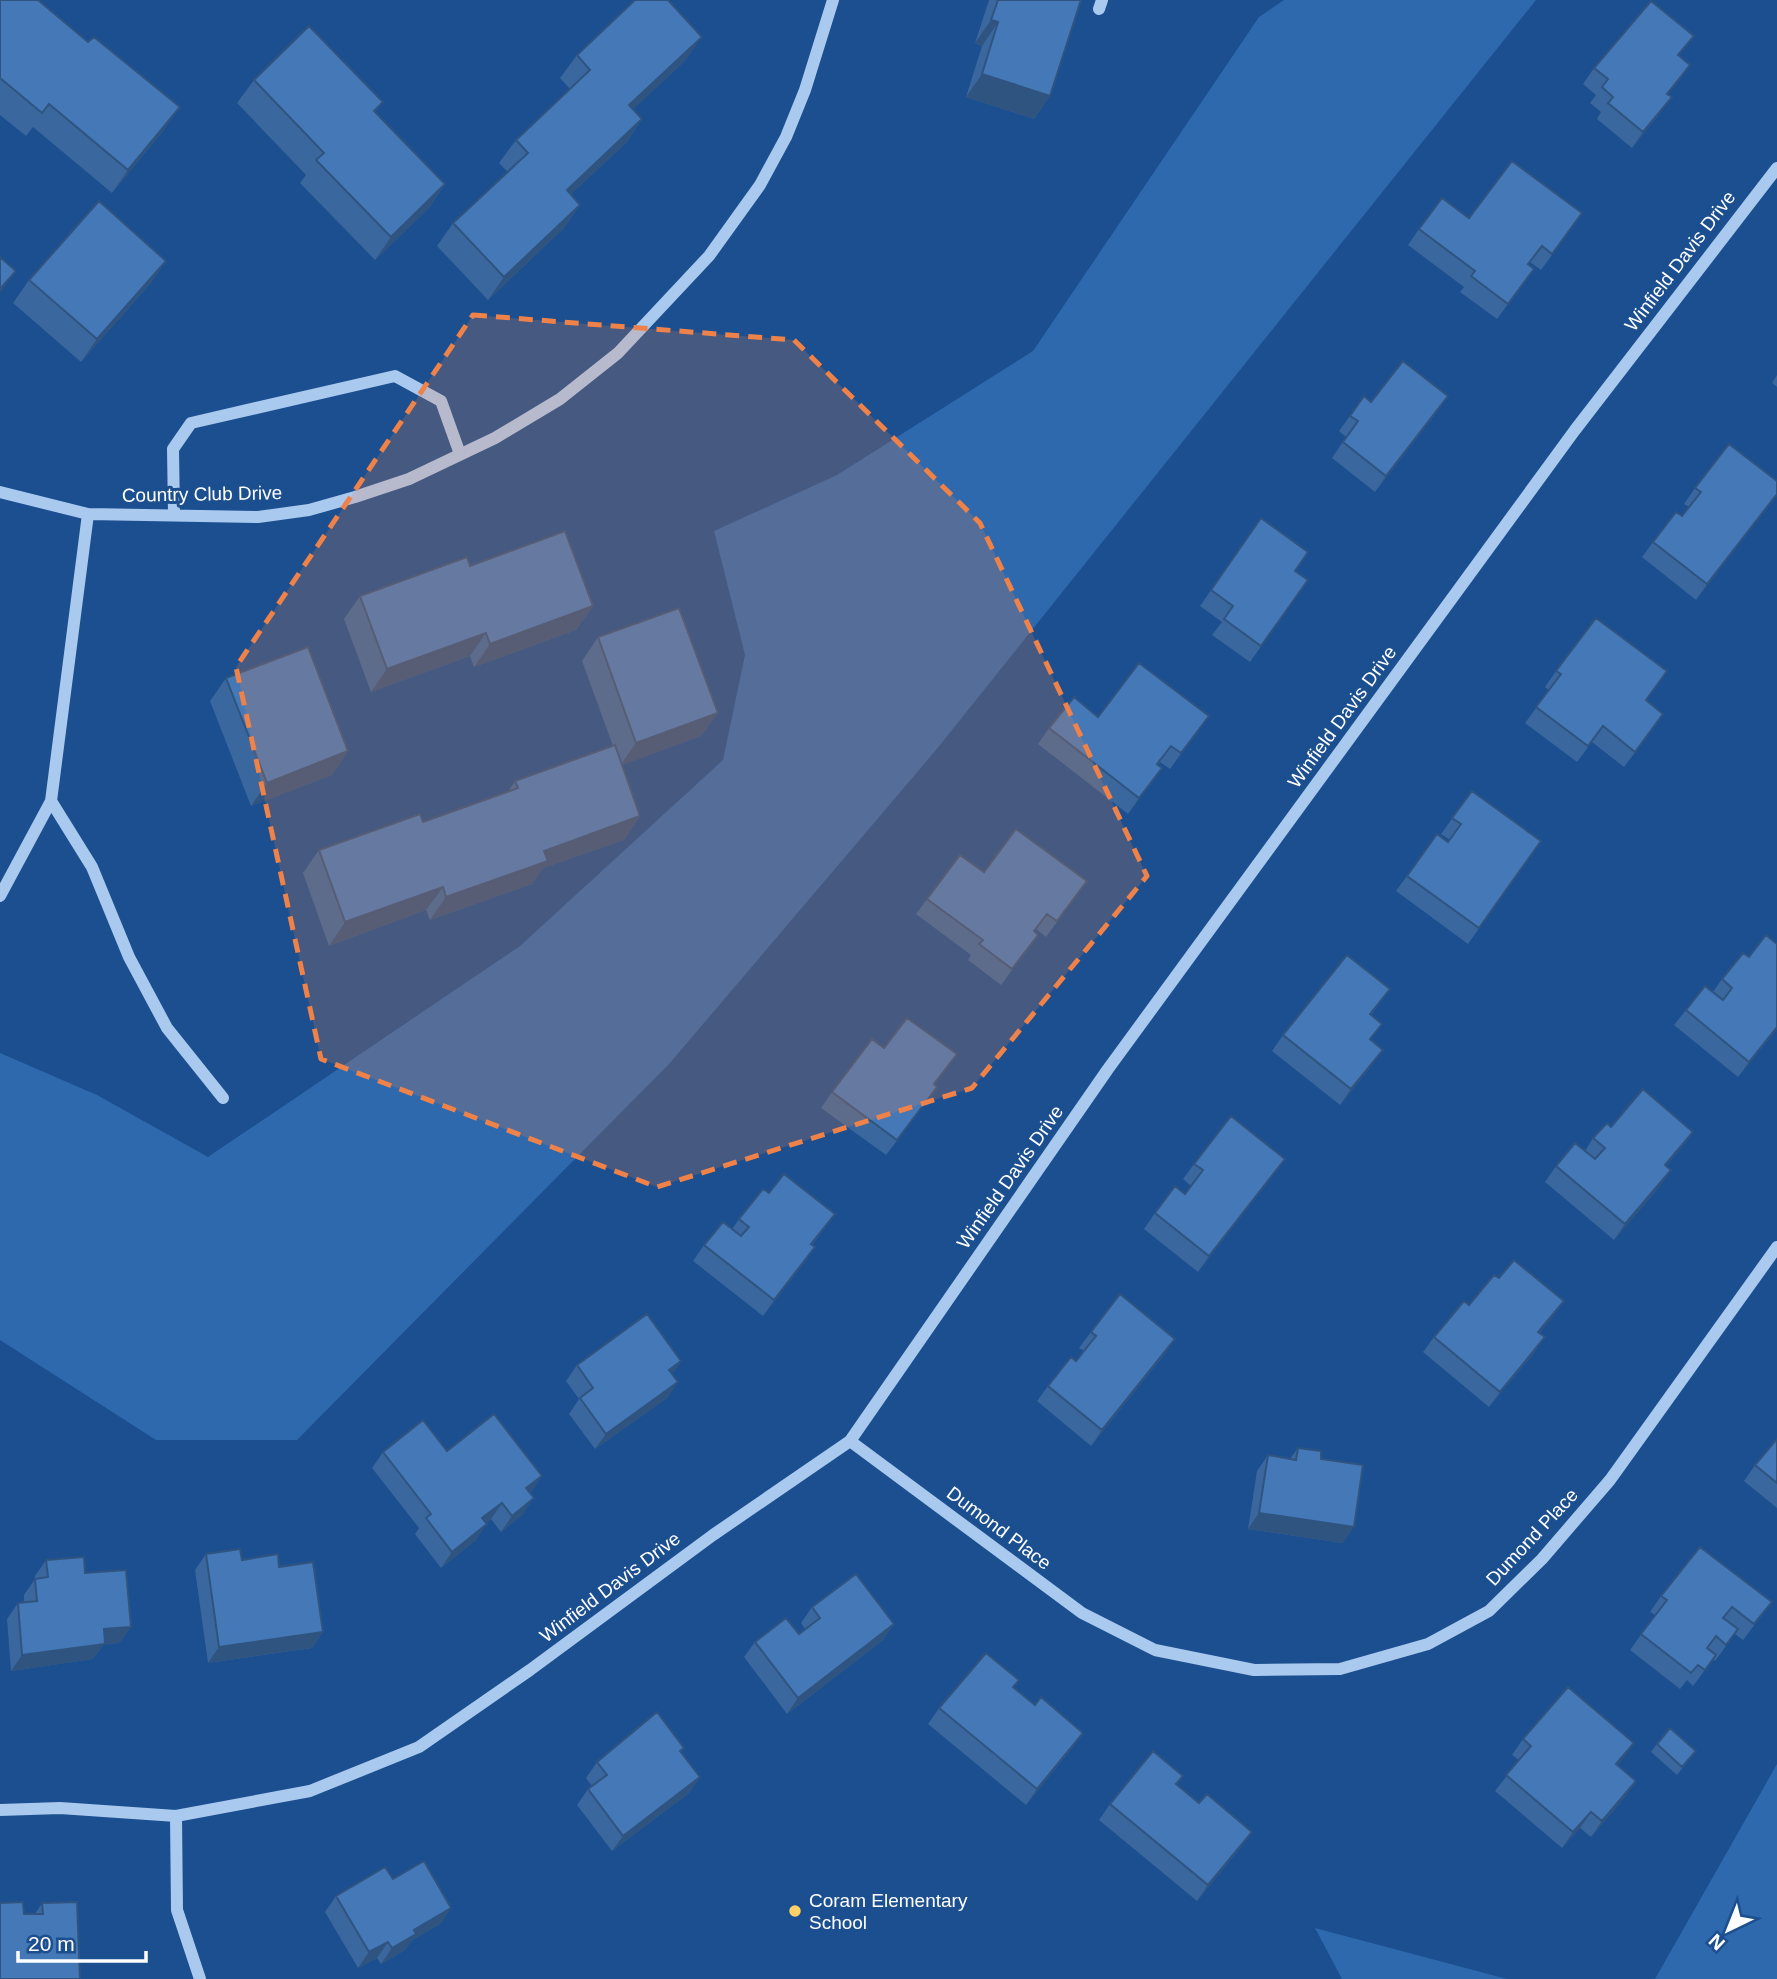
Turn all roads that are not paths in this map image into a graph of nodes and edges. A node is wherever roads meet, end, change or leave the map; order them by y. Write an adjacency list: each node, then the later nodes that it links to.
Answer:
1 (833, 0): 3 (street, Country Club Drive)
2 (1777, 168): 11 (street, Winfield Davis Drive)
3 (460, 454): 6 (street, Country Club Drive); 6 (street)
4 (0, 492): 5 (street, Country Club Drive)
5 (88, 514): 6 (street, Country Club Drive); 7 (street)
6 (174, 514)
7 (51, 801): 8 (street); 9 (street)
8 (0, 896)
9 (223, 1098)
10 (1777, 1247): 11 (street, Dumond Place)
11 (850, 1441): 13 (street, Winfield Davis Drive)
12 (0, 1810): 13 (street, Winfield Davis Drive)
13 (176, 1816): 14 (street)
14 (201, 1979)

